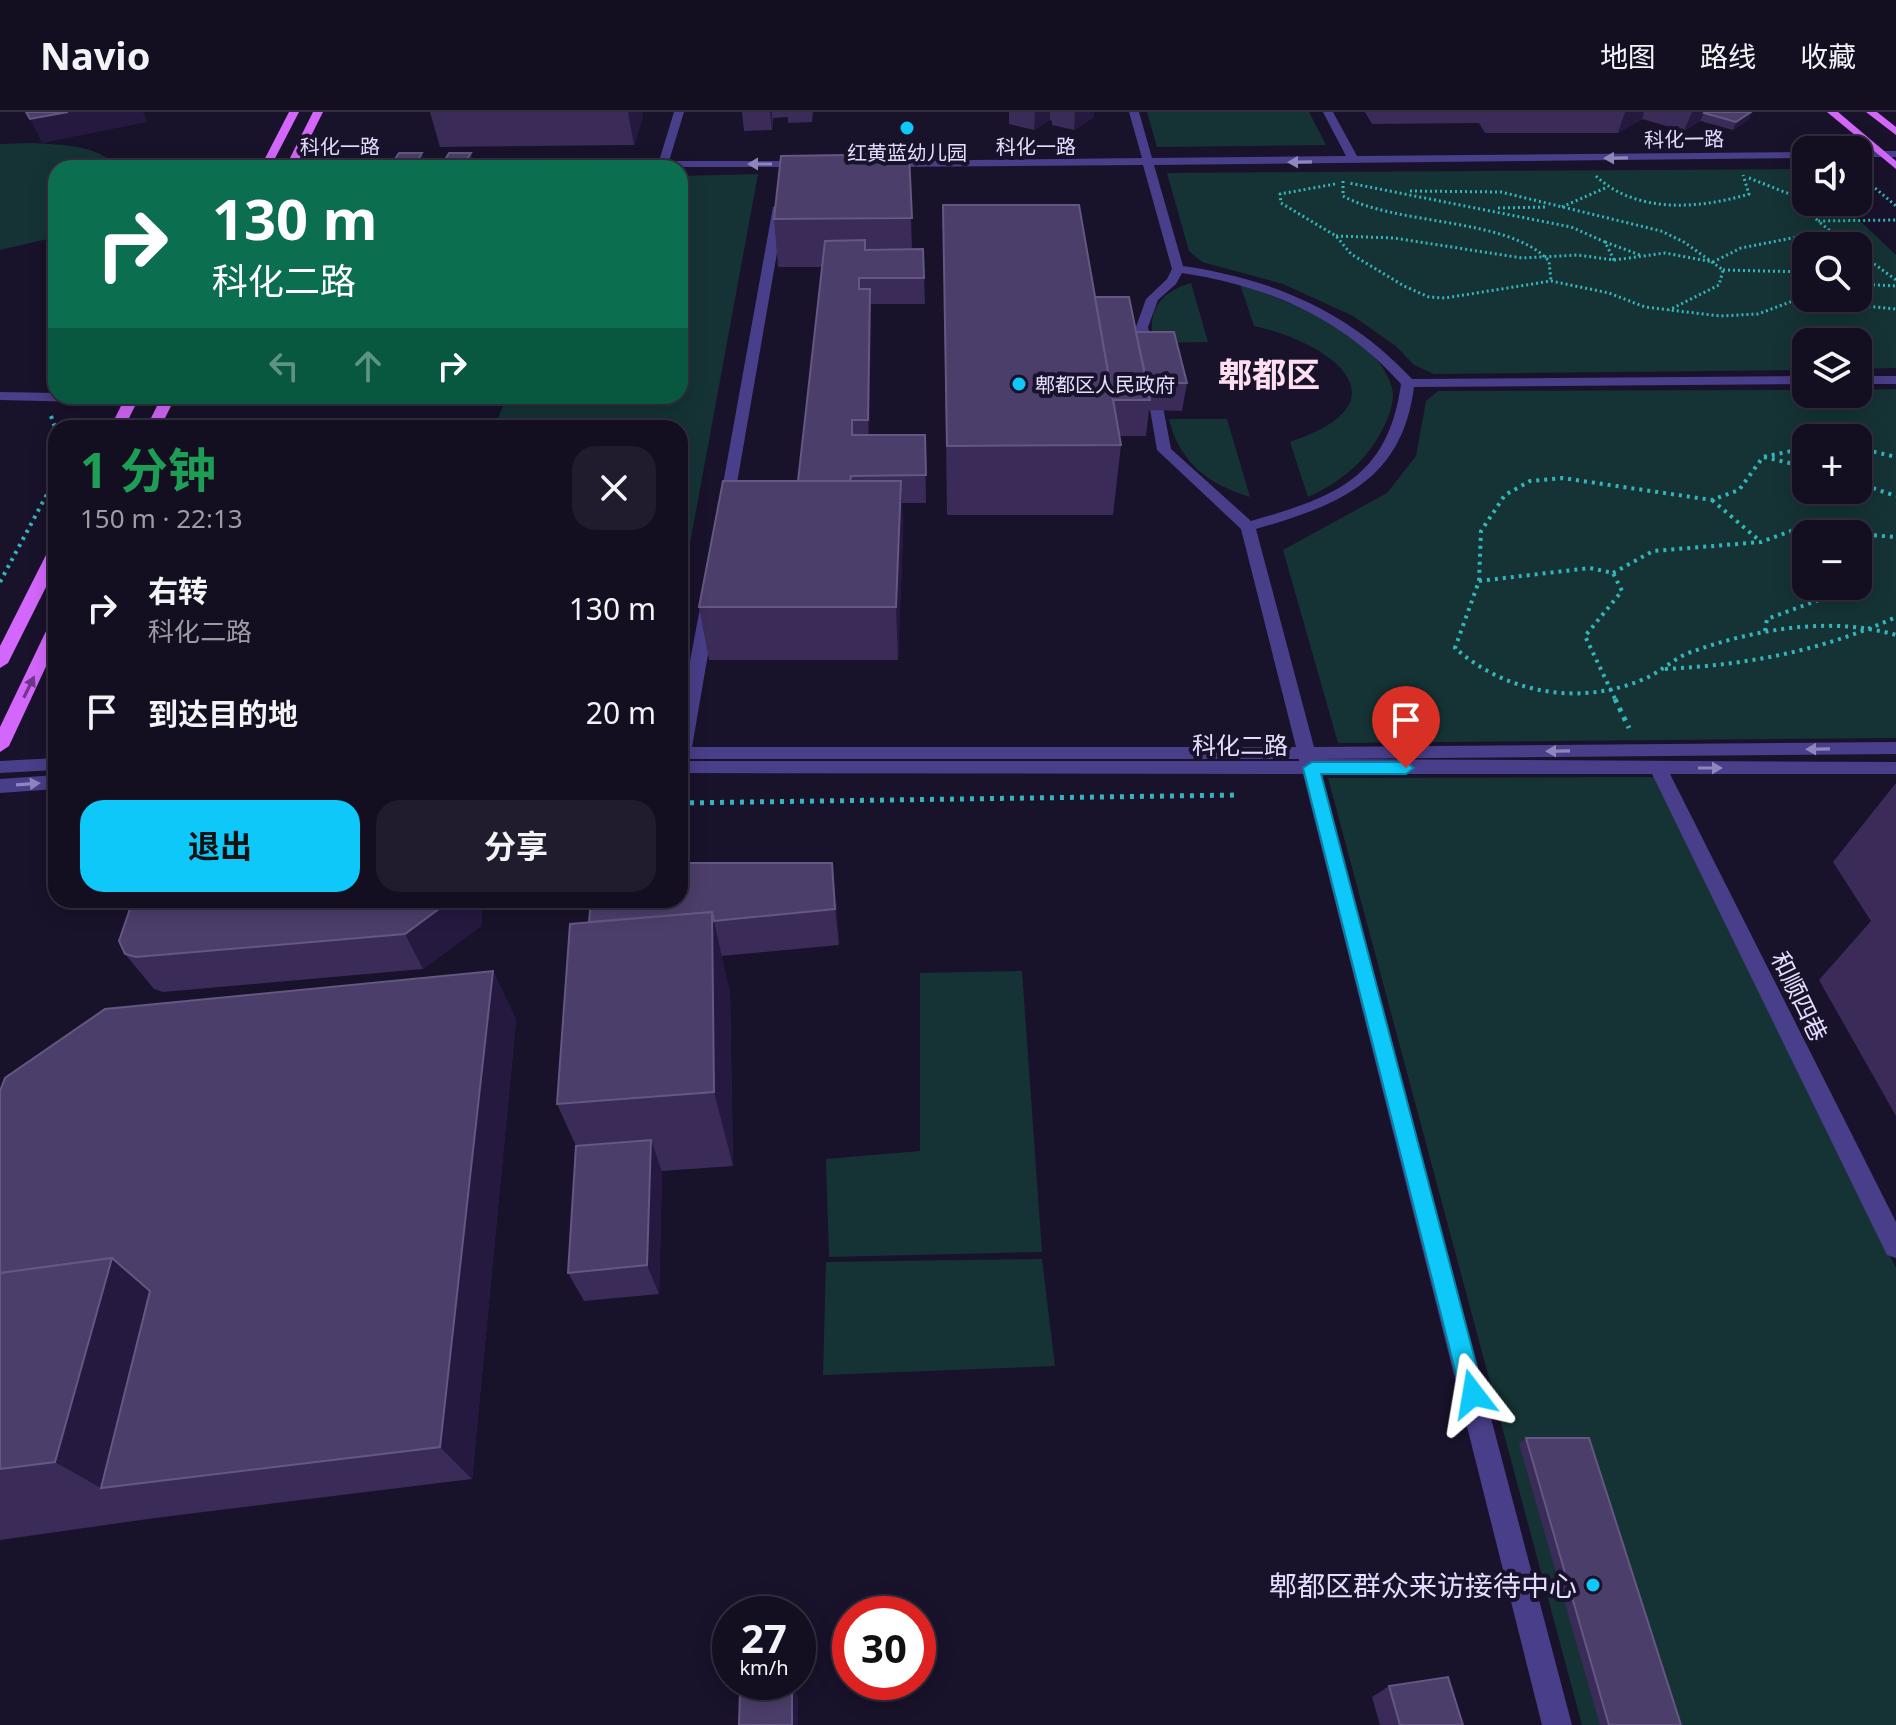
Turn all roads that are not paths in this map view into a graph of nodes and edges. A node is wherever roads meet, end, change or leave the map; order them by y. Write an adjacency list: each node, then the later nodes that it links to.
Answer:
1 (294, 112): 13 (main road)
2 (318, 112): 14 (main road)
3 (679, 112): 15 (street)
4 (1134, 112): 17 (street)
5 (1328, 112): 16 (street)
6 (1832, 112): 10 (main road)
7 (1871, 112): 8 (main road)
8 (1896, 132)
9 (1872, 154): 10 (street)
10 (1882, 154): 11 (street); 20 (main road)
11 (1896, 154)
12 (1792, 155): 16 (street, 科化一路, one-way to 16)
13 (269, 160)
14 (294, 160)
15 (664, 160)
16 (1354, 161): 17 (street, 科化一路, one-way to 17)
17 (1148, 163): 19 (street, 科化一路); 23 (street)
18 (818, 164): 22 (street, 科化一路)
19 (865, 164)
20 (1896, 166)
21 (688, 167): 22 (street, 科化一路, one-way to 21)
22 (784, 179): 30 (street)
23 (1178, 269): 27 (street); 31 (street)
24 (1792, 380): 27 (street)
25 (1872, 380): 26 (street)
26 (1896, 380)
27 (1408, 383): 31 (street)
28 (0, 396): 29 (street)
29 (48, 397)
30 (724, 520)
31 (1248, 527): 40 (street)
32 (48, 567): 35 (main road)
33 (710, 598): 36 (street)
34 (48, 644): 37 (main road, one-way to 34)
35 (0, 663)
36 (688, 720)
37 (0, 746)
38 (1896, 748): 40 (street, one-way to 40)
39 (688, 759): 40 (street, 科化二路)
40 (1310, 761): 43 (street, 科化二路); 48 (street)
41 (48, 764): 42 (street)
42 (0, 767)
43 (1658, 768): 44 (street, 科化二路, one-way to 44); 47 (street, 和顺四巷)
44 (1896, 768)
45 (48, 783): 46 (street, one-way to 45)
46 (0, 786)
47 (1896, 1247)
48 (1557, 1725)

